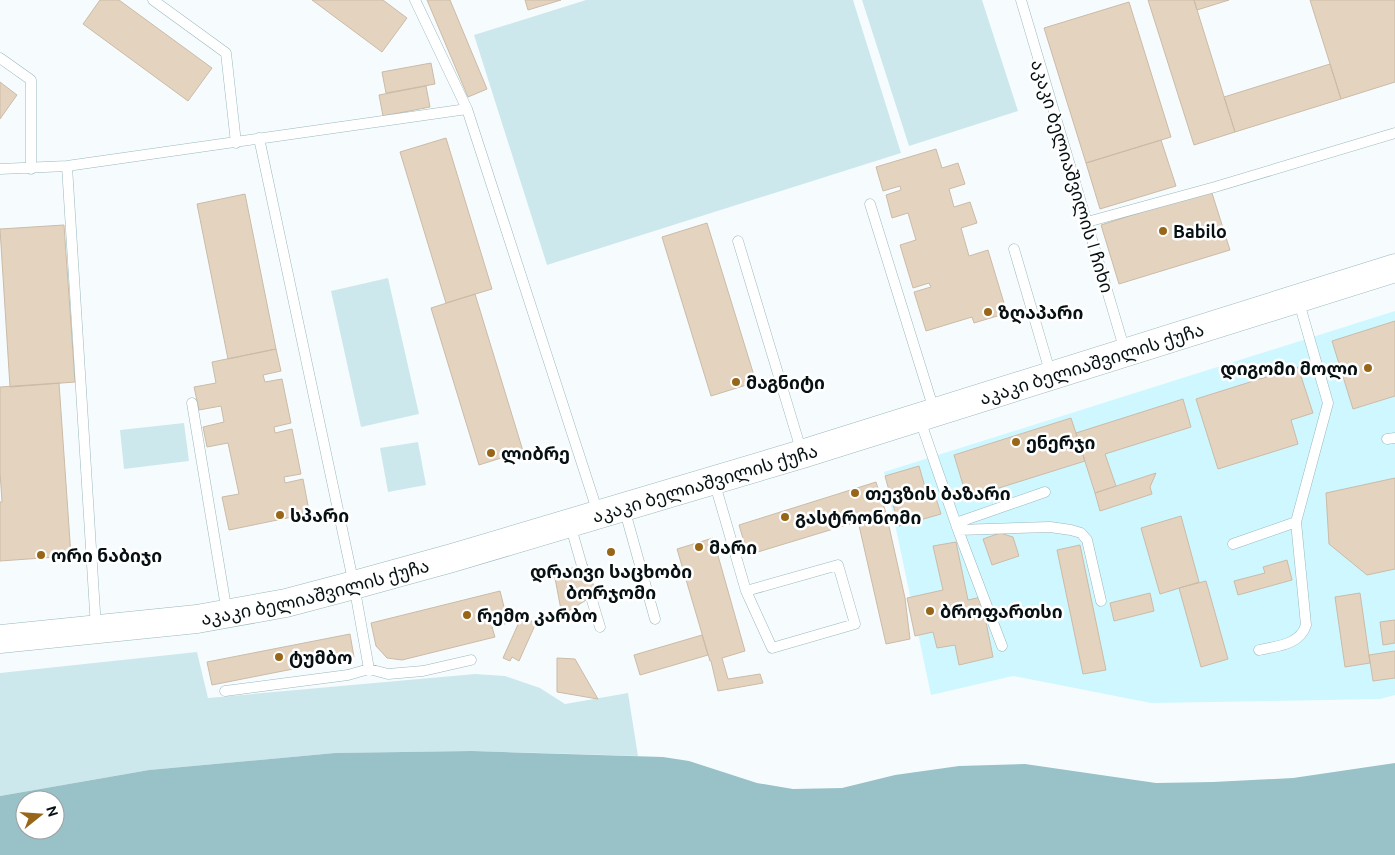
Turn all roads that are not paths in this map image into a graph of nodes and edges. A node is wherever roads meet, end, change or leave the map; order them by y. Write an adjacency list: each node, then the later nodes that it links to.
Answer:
1 (152, 0): 4 (lane)
2 (415, 0): 6 (lane)
3 (1021, 0): 14 (lane, აკაკი ბელიაშვილის I ჩიხი)
4 (162, 3): 9 (lane)
5 (0, 58): 11 (lane)
6 (468, 110): 8 (lane); 26 (lane)
7 (1395, 133): 14 (lane)
8 (260, 138): 9 (lane); 32 (lane)
9 (236, 143): 10 (lane)
10 (67, 166): 11 (lane); 39 (lane)
11 (31, 168): 12 (lane)
12 (0, 169)
13 (870, 204): 22 (lane)
14 (1086, 222): 19 (lane, აკაკი ბელიაშვილის I ჩიხი)
15 (738, 241): 23 (lane)
16 (1014, 249): 20 (lane)
17 (1395, 268): 18 (main road, აკაკი ბელიაშვილის ქუჩა)
18 (1298, 298): 19 (main road, აკაკი ბელიაშვილის ქუჩა); 27 (lane)
19 (1125, 352): 20 (main road, აკაკი ბელიაშვილის ქუჩა)
20 (1051, 375): 22 (main road, აკაკი ბელიაშვილის ქუჩა)
21 (192, 403): 36 (lane)
22 (926, 414): 23 (main road, აკაკი ბელიაშვილის ქუჩა); 29 (lane)
23 (802, 454): 24 (main road, აკაკი ბელიაშვილის ქუჩა)
24 (714, 480): 26 (main road, აკაკი ბელიაშვილის ქუჩა); 33 (lane)
25 (1045, 492): 29 (lane)
26 (611, 511): 28 (main road, აკაკი ბელიაშვილის ქუჩა); 37 (lane)
27 (1296, 522): 30 (lane); 42 (lane)
28 (570, 523): 31 (lane); 32 (main road, აკაკი ბელიაშვილის ქუჩა)
29 (957, 526): 35 (lane); 41 (lane)
30 (1233, 544)
31 (582, 566)
32 (354, 585): 36 (main road, აკაკი ბელიაშვილის ქუჩა); 44 (lane)
33 (746, 591): 33 (lane)
34 (591, 597): 38 (lane)
35 (1101, 602)
36 (227, 613): 39 (main road, აკაკი ბელიაშვილის ქუჩა)
37 (655, 619)
38 (600, 627)
39 (96, 629): 40 (main road, აკაკი ბელიაშვილის ქუჩა)
40 (0, 639)
41 (1002, 646)
42 (1260, 650)
43 (470, 660): 44 (lane)
44 (369, 669): 45 (lane)
45 (225, 691)

